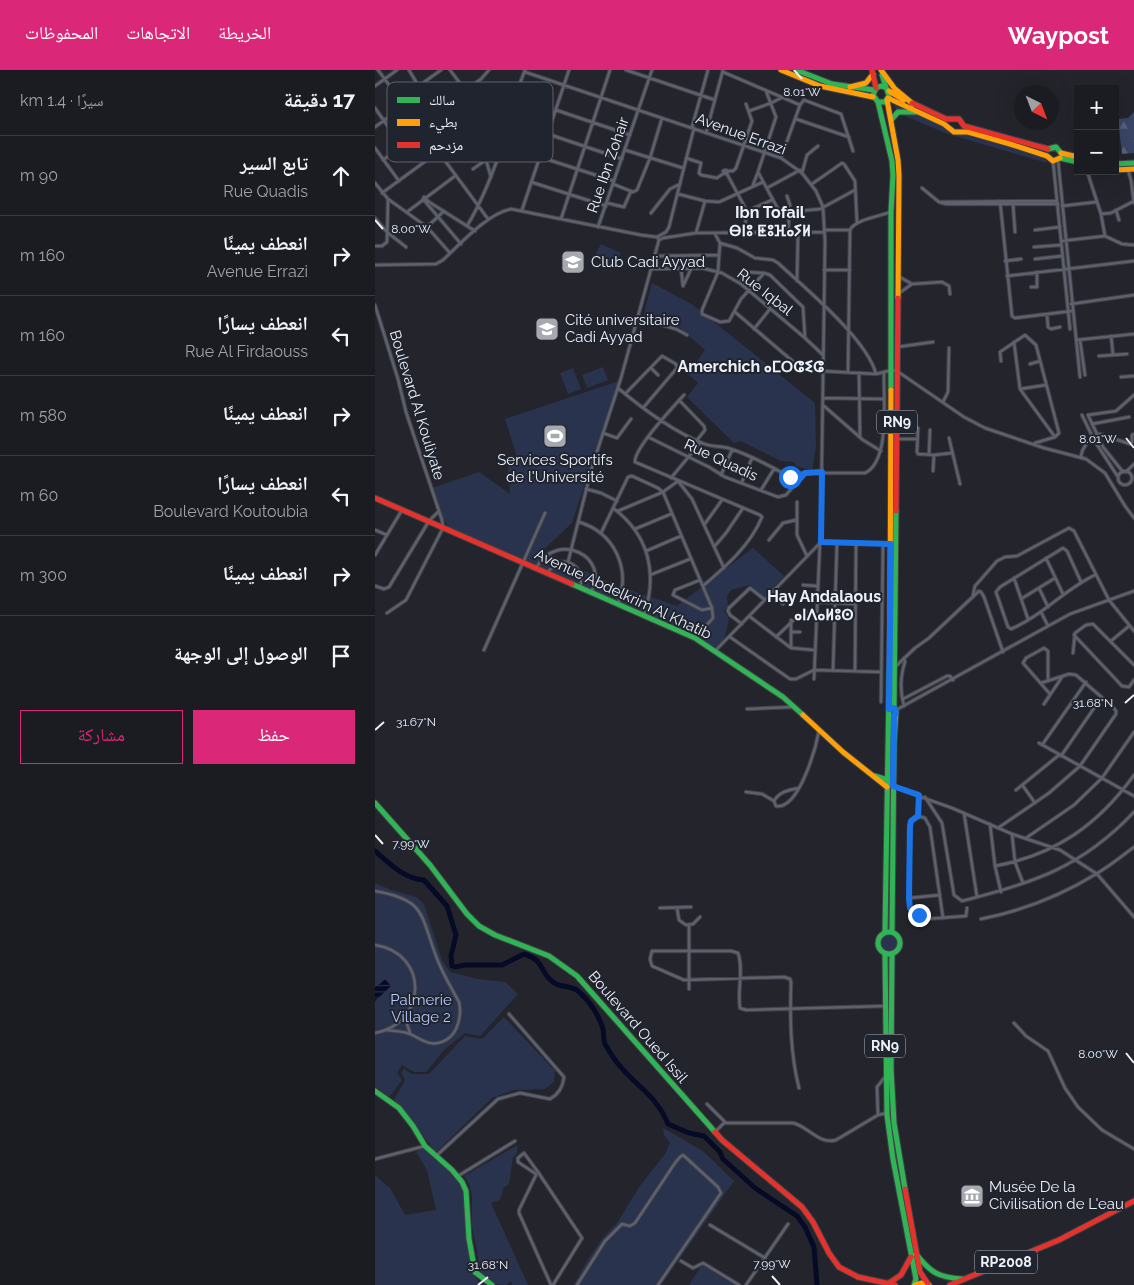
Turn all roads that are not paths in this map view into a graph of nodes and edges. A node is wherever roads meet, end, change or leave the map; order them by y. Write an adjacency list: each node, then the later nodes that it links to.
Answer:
1 (378, 70): 19 (street)
2 (397, 70): 19 (street)
3 (409, 70): 20 (street)
4 (441, 70): 21 (street)
5 (450, 70): 22 (street)
6 (489, 70): 23 (street)
7 (569, 70): 25 (street)
8 (610, 70): 32 (street)
9 (626, 70): 18 (street)
10 (652, 70): 18 (street, Rue Ibn Zohair)
11 (708, 70): 31 (street)
12 (781, 70): 33 (main road)
13 (796, 70): 27 (main road)
14 (881, 70): 29 (main road, RN9); 40 (main road)
15 (525, 71): 25 (street, Avenue Errazi)
16 (723, 71): 30 (street); 36 (street)
17 (873, 72): 27 (main road); 28 (main road)
18 (649, 78): 31 (street); 44 (street, Rue Ibn Zohair)
19 (384, 79): 24 (street); 26 (street)
20 (416, 82)
21 (425, 82)
22 (460, 82)
23 (477, 82)
24 (387, 83)
25 (564, 84): 32 (street, Avenue Errazi); 43 (street)
26 (375, 86)
27 (850, 87): 28 (main road)
28 (875, 89): 29 (main road); 33 (main road)
29 (887, 89): 35 (main road, RN9); 40 (main road)
30 (766, 91): 34 (street); 38 (street)
31 (701, 95): 36 (street); 57 (street)
32 (602, 97): 44 (street, Avenue Errazi); 53 (street)
33 (873, 97): 37 (main road)
34 (781, 98): 38 (street); 41 (street)
35 (887, 99): 37 (main road); 46 (main road); 54 (main road, RN9)
36 (715, 100): 60 (street)
37 (878, 102): 135 (main road, RN9)
38 (771, 103): 45 (street); 70 (street)
39 (746, 104): 45 (street)
40 (913, 104): 52 (main road)
41 (800, 105): 49 (street); 63 (street)
42 (375, 108): 51 (street)
43 (556, 110): 50 (street); 53 (street)
44 (638, 110): 48 (street, Avenue Errazi); 61 (street, Rue Ibn Zohair)
45 (749, 111): 65 (street)
46 (917, 112): 54 (main road); 59 (main road)
47 (387, 118): 51 (street)
48 (662, 118): 57 (street, Avenue Errazi); 74 (street)
49 (796, 118): 63 (street); 76 (street)
50 (553, 119)
51 (384, 120): 55 (street); 56 (street)
52 (953, 120): 58 (main road); 59 (main road)
53 (593, 122): 61 (street); 64 (street)
54 (890, 122): 188 (main road, RN9)
55 (387, 124)
56 (375, 127)
57 (693, 128): 60 (street, Avenue Errazi); 75 (street)
58 (962, 129): 59 (main road); 71 (main road)
59 (951, 130)
60 (706, 133): 65 (street, Avenue Errazi)
61 (630, 135): 68 (street, Rue Ibn Zohair)
62 (553, 136): 64 (street)
63 (849, 137): 69 (street)
64 (585, 146): 78 (street); 93 (street)
65 (743, 146): 70 (street, Avenue Errazi); 96 (street)
66 (818, 146): 95 (street)
67 (375, 148): 79 (street)
68 (625, 150): 74 (street); 78 (street, Rue Ibn Zohair)
69 (853, 151)
70 (765, 152): 76 (street, Avenue Errazi); 94 (street)
71 (1048, 152): 77 (main road); 77 (main road)
72 (387, 157): 79 (street)
73 (1074, 157): 77 (main road)
74 (650, 158): 90 (street); 111 (street)
75 (686, 158): 90 (street); 96 (street)
76 (781, 158): 95 (street, Avenue Errazi)
77 (1058, 158): 80 (main road); 124 (street)
78 (622, 159): 102 (street, Rue Ibn Zohair)
79 (383, 160): 100 (street)
80 (1074, 161)
81 (425, 162): 100 (street)
82 (445, 162): 98 (street)
83 (483, 162): 91 (street)
84 (487, 162): 99 (street)
85 (497, 162): 99 (street)
86 (538, 162): 101 (street)
87 (553, 162): 93 (street)
88 (1134, 163): 89 (main road)
89 (1119, 164)
90 (684, 168): 105 (street)
91 (473, 169)
92 (1131, 169): 120 (street)
93 (577, 170): 102 (street); 113 (street)
94 (758, 172): 103 (street); 107 (street)
95 (801, 172): 106 (street, Avenue Errazi); 108 (street)
96 (726, 173): 115 (street)
97 (1088, 175): 123 (street)
98 (455, 176): 118 (street); 127 (street)
99 (491, 178): 127 (street)
100 (399, 181): 112 (street)
101 (531, 182): 113 (street); 129 (street)
102 (614, 182): 111 (street); 126 (street, Rue Ibn Zohair)
103 (763, 182): 107 (street); 108 (street)
104 (375, 183): 112 (street)
105 (680, 184): 114 (street); 136 (street)
106 (812, 184): 110 (street); 128 (street, Avenue Errazi)
107 (753, 185): 115 (street)
108 (767, 188): 119 (street)
109 (922, 188): 122 (street)
110 (855, 190): 128 (street); 143 (street)
111 (631, 191): 126 (street)
112 (382, 193): 117 (street)
113 (569, 194): 126 (street); 140 (street)
114 (678, 194): 121 (street); 160 (street)
115 (737, 194): 121 (street); 133 (street)
116 (787, 196): 134 (street)
117 (388, 198): 132 (street); 152 (street)
118 (423, 198): 131 (street); 132 (street); 138 (street)
119 (772, 200): 133 (street); 134 (street)
120 (1134, 200): 130 (street)
121 (705, 201): 157 (street)
122 (1000, 202): 124 (street); 125 (street); 175 (street)
123 (1097, 202): 124 (street); 137 (street)
124 (1060, 203): 125 (street); 147 (street); 161 (street)
125 (1013, 204): 155 (street)
126 (606, 205): 146 (street, Rue Ibn Zohair)
127 (478, 207): 141 (street); 144 (street)
128 (823, 207): 134 (street); 151 (street, Avenue Errazi)
129 (522, 210): 140 (street); 141 (street)
130 (1116, 210): 137 (street); 142 (street)
131 (443, 211): 138 (street); 144 (street)
132 (407, 212): 145 (street)
133 (747, 212): 156 (street)
134 (789, 212): 153 (street)
135 (891, 212): 143 (street); 229 (main road, RN9)
136 (651, 213)
137 (1101, 214): 159 (street)
138 (438, 217): 145 (street); 164 (street)
139 (375, 218): 152 (street)
140 (561, 219): 146 (street)
141 (489, 220): 150 (street)
142 (1119, 220)
143 (857, 223): 148 (street)
144 (467, 226): 150 (street)
145 (427, 227): 169 (street)
146 (598, 227): 160 (street)
147 (1060, 227): 149 (street); 163 (street)
148 (850, 230): 151 (street); 184 (street)
149 (1035, 230)
150 (475, 231): 164 (street)
151 (824, 231): 154 (street); 183 (street, Avenue Errazi)
152 (387, 232): 166 (street); 167 (street)
153 (788, 232): 154 (street); 156 (street)
154 (798, 232): 190 (street)
155 (1015, 232)
156 (743, 233): 158 (street)
157 (696, 234): 158 (street); 160 (street)
158 (715, 234): 162 (street)
159 (1105, 236): 161 (street); 165 (street)
160 (660, 237): 171 (street)
161 (1065, 241): 163 (street); 182 (street)
162 (720, 243): 170 (street); 190 (street)
163 (1061, 243): 168 (street); 172 (street)
164 (461, 244): 169 (street)
165 (1134, 245)
166 (375, 246)
167 (406, 247)
168 (1034, 248)
169 (450, 253): 177 (street)
170 (719, 255): 171 (street); 185 (street)
171 (655, 256): 179 (street)
172 (1062, 256): 174 (street); 181 (street)
173 (1021, 259): 175 (street)
174 (1035, 259)
175 (1005, 261): 189 (street)
176 (1134, 261): 182 (street)
177 (375, 265)
178 (681, 268): 179 (street, Rue Iqbal); 180 (street, Rue Iqbal); 180 (street)
179 (652, 269): 206 (street)
180 (691, 269): 185 (street, Rue Iqbal)
181 (1063, 269): 182 (street); 187 (street); 204 (street)
182 (1069, 269): 198 (street)
183 (824, 270): 184 (street); 200 (street, Avenue Errazi)
184 (850, 270): 210 (street)
185 (718, 272): 191 (street, Rue Iqbal); 203 (street)
186 (764, 272): 191 (street); 194 (street); 214 (street)
187 (1037, 272): 189 (street); 193 (street)
188 (898, 276): 192 (street); 195 (main road, RN9)
189 (1007, 276): 205 (street)
190 (797, 281): 200 (street)
191 (741, 284): 194 (street, Rue Iqbal)
192 (912, 284): 195 (street); 196 (street)
193 (1031, 287)
194 (748, 290): 201 (street, Rue Iqbal); 203 (street)
195 (898, 294): 219 (main road, RN9)
196 (950, 294)
197 (1134, 295): 198 (street)
198 (1071, 304): 202 (street)
199 (375, 305): 308 (street, Boulevard Al Kouliyate)
200 (824, 306): 210 (street); 223 (street, Avenue Errazi)
201 (771, 309): 208 (street); 214 (street, Rue Iqbal)
202 (1072, 311): 204 (street); 215 (street)
203 (735, 312): 208 (street)
204 (1068, 312): 205 (street); 209 (street)
205 (1047, 314): 207 (street)
206 (638, 318): 212 (street); 241 (street)
207 (1060, 327)
208 (754, 329): 230 (street)
209 (1070, 329)
210 (849, 332): 231 (street); 234 (street)
211 (1134, 334): 213 (street)
212 (687, 335)
213 (1111, 336): 216 (street); 221 (street)
214 (805, 338): 223 (street, Rue Iqbal)
215 (1075, 340): 216 (street); 238 (street)
216 (1080, 340): 236 (street)
217 (933, 342): 219 (street)
218 (1014, 342): 225 (street); 226 (street); 242 (street)
219 (897, 346): 229 (main road, RN9)
220 (949, 348): 250 (street)
221 (1113, 354): 222 (street); 224 (street)
222 (1127, 354)
223 (823, 356): 230 (street, Avenue Errazi)
224 (1099, 356)
225 (1001, 362)
226 (1040, 362): 227 (street); 240 (street)
227 (1029, 364)
228 (651, 368): 235 (street); 243 (street); 252 (street)
229 (895, 371): 232 (street); 250 (street); 267 (main road, RN9); 327 (main road, RN9)
230 (823, 372): 231 (street); 246 (street, Avenue Errazi)
231 (848, 372): 233 (street)
232 (884, 372): 234 (street); 248 (street)
233 (859, 373): 234 (street); 247 (street)
234 (876, 374)
235 (658, 375)
236 (1085, 375)
237 (1134, 376): 239 (street)
238 (1080, 377)
239 (1121, 377)
240 (1047, 385): 242 (street); 266 (street)
241 (618, 388): 243 (street); 260 (street)
242 (1020, 389): 266 (street)
243 (625, 394): 252 (street)
244 (684, 395): 249 (street)
245 (1134, 395): 257 (street)
246 (823, 398): 247 (street); 251 (street, Avenue Errazi)
247 (859, 399): 248 (street); 263 (street)
248 (883, 399): 273 (street)
249 (679, 400): 256 (street); 269 (street)
250 (943, 402): 271 (street)
251 (823, 405): 263 (street); 283 (street, Avenue Errazi)
252 (643, 408): 256 (street)
253 (1082, 415): 264 (street)
254 (1129, 417): 257 (street)
255 (631, 419): 260 (street)
256 (661, 422): 262 (street); 269 (street)
257 (1091, 424): 264 (street)
258 (917, 428): 268 (street)
259 (930, 430): 275 (street)
260 (603, 433): 297 (street)
261 (1134, 434): 264 (street)
262 (648, 437): 277 (street, Rue Quadis); 290 (street)
263 (860, 437): 273 (street)
264 (1095, 437): 279 (street); 284 (street); 289 (street)
265 (949, 438): 274 (street)
266 (1055, 438): 271 (street)
267 (897, 439): 268 (street); 394 (main road, RN9)
268 (917, 439): 275 (street)
269 (697, 440): 270 (street)
270 (701, 443): 272 (street); 277 (street)
271 (1034, 443): 279 (street)
272 (732, 450): 278 (street); 287 (street)
273 (881, 452): 283 (street)
274 (952, 453): 276 (street); 295 (street)
275 (929, 454): 276 (street)
276 (934, 455): 282 (street)
277 (687, 458): 287 (street, Rue Quadis); 290 (street)
278 (753, 458): 281 (street); 292 (street)
279 (1081, 458): 296 (street)
280 (1134, 464): 284 (street)
281 (774, 469): 285 (street); 298 (street)
282 (933, 471)
283 (822, 472): 286 (street); 323 (street, Avenue Errazi)
284 (1125, 472): 288 (street); 289 (street)
285 (784, 473): 286 (street); 293 (street)
286 (805, 473): 293 (street, Rue Quadis)
287 (721, 475): 292 (street, Rue Quadis)
288 (1133, 476): 294 (street)
289 (1118, 477): 294 (street)
290 (671, 478): 291 (street)
291 (678, 481): 299 (street); 301 (street); 315 (street)
292 (741, 482): 298 (street, Rue Quadis)
293 (797, 482): 298 (street, Rue Quadis)
294 (1120, 483): 296 (street)
295 (960, 484)
296 (1114, 487): 311 (street)
297 (586, 489): 302 (street); 314 (street)
298 (761, 490)
299 (663, 492): 302 (street); 307 (street); 310 (street)
300 (375, 498): 306 (main road, Avenue Abdelkrim Al Khatib)
301 (722, 500): 305 (street); 315 (street)
302 (617, 501): 304 (street)
303 (797, 502): 312 (street)
304 (613, 508): 307 (street); 319 (street)
305 (743, 508): 328 (street); 340 (street)
306 (402, 510): 313 (main road, Avenue Abdelkrim Al Khatib); 320 (street)
307 (618, 511): 317 (street)
308 (438, 512): 313 (street); 316 (street, Boulevard Al Kouliyate)
309 (545, 513): 337 (street)
310 (671, 514): 317 (street); 321 (street)
311 (1134, 518)
312 (796, 520): 322 (street); 333 (street)
313 (429, 521): 316 (main road, Avenue Abdelkrim Al Khatib); 349 (street)
314 (579, 522): 319 (street); 329 (street)
315 (704, 525): 328 (street)
316 (443, 528): 337 (main road, Avenue Abdelkrim Al Khatib); 371 (street)
317 (635, 529): 330 (street)
318 (375, 530): 320 (street)
319 (601, 533): 364 (street)
320 (387, 535): 332 (street)
321 (681, 536): 330 (street); 336 (street)
322 (769, 540)
323 (821, 542): 324 (street); 331 (street); 334 (street, Avenue Errazi)
324 (837, 542): 325 (street); 363 (street)
325 (856, 543): 326 (street); 366 (street)
326 (883, 544): 327 (street); 399 (street)
327 (891, 544): 415 (main road, RN9)
328 (714, 547): 340 (street)
329 (572, 550): 338 (street); 339 (street); 355 (street)
330 (646, 551): 342 (street)
331 (811, 552): 333 (street); 334 (street)
332 (375, 556)
333 (807, 556): 356 (street)
334 (819, 556): 351 (street, Avenue Errazi)
335 (1047, 558): 344 (street); 345 (street); 347 (street)
336 (690, 559): 342 (street); 346 (street)
337 (523, 562): 339 (main road, Avenue Abdelkrim Al Khatib); 388 (street)
338 (568, 562): 341 (street); 352 (street)
339 (536, 568): 341 (main road, Avenue Abdelkrim Al Khatib)
340 (724, 568): 350 (street)
341 (546, 573): 352 (main road, Avenue Abdelkrim Al Khatib)
342 (650, 575): 372 (street)
343 (1095, 575): 347 (street); 357 (street); 361 (street)
344 (1014, 578): 359 (street); 374 (street)
345 (1055, 578): 353 (street); 358 (street)
346 (700, 580): 350 (street); 368 (street)
347 (1081, 582): 358 (street)
348 (803, 585): 351 (street)
349 (375, 586)
350 (703, 586): 368 (street)
351 (817, 586): 362 (street, Avenue Errazi)
352 (580, 587): 355 (main road, Avenue Abdelkrim Al Khatib)
353 (1039, 588): 359 (street); 367 (street)
354 (1134, 591): 361 (street)
355 (591, 592): 364 (main road, Avenue Abdelkrim Al Khatib)
356 (772, 593): 360 (street); 365 (street)
357 (973, 594): 391 (street); 393 (street)
358 (1063, 594): 367 (street)
359 (1021, 598): 374 (street)
360 (765, 600): 373 (street); 376 (street)
361 (1109, 600): 377 (street); 378 (street)
362 (817, 602): 363 (street); 369 (street, Avenue Errazi)
363 (835, 602): 366 (street); 397 (street)
364 (618, 604): 372 (main road, Avenue Abdelkrim Al Khatib)
365 (783, 604)
366 (855, 604): 398 (street)
367 (1048, 607): 370 (street)
368 (712, 608): 385 (street)
369 (816, 611): 375 (street); 389 (street, Avenue Errazi)
370 (1041, 612): 374 (street); 377 (street)
371 (387, 613)
372 (643, 615): 385 (main road, Avenue Abdelkrim Al Khatib)
373 (749, 616): 376 (street); 384 (street)
374 (1028, 619)
375 (791, 620): 380 (street); 384 (street)
376 (742, 624): 383 (street)
377 (1048, 626): 391 (street)
378 (1129, 626): 379 (street); 386 (street)
379 (1134, 631)
380 (791, 632): 381 (street); 387 (street)
381 (800, 632)
382 (1074, 635): 386 (street); 392 (street); 403 (street)
383 (730, 637): 390 (street); 396 (street)
384 (776, 637): 387 (street)
385 (695, 638): 390 (main road, Avenue Abdelkrim Al Khatib)
386 (1111, 642): 395 (street)
387 (791, 648): 389 (street)
388 (484, 650)
389 (815, 650): 396 (street, Avenue Errazi)
390 (715, 651): 413 (main road, Avenue Abdelkrim Al Khatib)
391 (1003, 652): 402 (street)
392 (1073, 653)
393 (904, 658): 394 (street); 409 (street)
394 (895, 666): 415 (main road, RN9)
395 (1134, 666)
396 (814, 670): 397 (street); 401 (street, Avenue Errazi)
397 (833, 670): 398 (street)
398 (855, 671): 399 (street)
399 (881, 672): 410 (street)
400 (1062, 676): 404 (street); 405 (street); 407 (street)
401 (814, 679)
402 (953, 680): 409 (street); 412 (street)
403 (1134, 680)
404 (1048, 681): 406 (street); 406 (street)
405 (1086, 682): 408 (street); 418 (street)
406 (1041, 684): 407 (street)
407 (1050, 694): 411 (street)
408 (1101, 698): 418 (street); 419 (street)
409 (903, 700): 412 (street)
410 (881, 702)
411 (1044, 704)
412 (904, 706): 415 (street)
413 (794, 707): 414 (street); 416 (main road, Avenue Abdelkrim Al Khatib)
414 (747, 709)
415 (892, 711): 423 (main road, RN9); 425 (main road, RN9)
416 (819, 730): 421 (main road, Avenue Abdelkrim Al Khatib); 426 (street)
417 (1134, 732): 422 (street)
418 (1060, 755): 419 (street); 424 (street)
419 (1080, 766): 422 (street); 434 (street)
420 (1134, 775): 428 (street)
421 (875, 776): 423 (main road, Avenue Abdelkrim Al Khatib); 425 (main road, Avenue Abdelkrim Al Khatib)
422 (1102, 778): 428 (street); 442 (street)
423 (888, 780): 425 (main road, RN9)
424 (1023, 785): 427 (street); 434 (street)
425 (890, 787): 430 (street); 464 (main road, RN9); 465 (main road, RN9)
426 (799, 788): 433 (street); 433 (street)
427 (1016, 790)
428 (1123, 790): 431 (street); 444 (street)
429 (745, 792): 433 (street)
430 (919, 795): 432 (street); 438 (street)
431 (1134, 796)
432 (925, 798): 437 (street); 453 (street)
433 (774, 801)
434 (1035, 803): 440 (street)
435 (375, 804): 488 (main road, Boulevard Oued Issil)
436 (1134, 812): 445 (street)
437 (964, 813): 439 (street); 453 (street)
438 (918, 816): 452 (street); 454 (street)
439 (990, 824): 440 (street); 447 (street)
440 (998, 828): 441 (street)
441 (1012, 834): 442 (street); 446 (street)
442 (1026, 838): 444 (street)
443 (1134, 847): 448 (street)
444 (1054, 848): 445 (street); 446 (street)
445 (1077, 860): 448 (street); 449 (street)
446 (1015, 862): 447 (street); 449 (street)
447 (995, 866): 451 (street)
448 (1097, 874): 460 (street); 462 (street)
449 (1023, 884): 451 (street)
450 (375, 891): 480 (street)
451 (1001, 892): 453 (street)
452 (940, 895): 454 (street); 461 (street)
453 (977, 897)
454 (909, 898): 461 (street)
455 (660, 908): 456 (street)
456 (677, 908): 457 (street); 463 (street)
457 (691, 908)
458 (967, 908): 461 (street)
459 (700, 917): 463 (street)
460 (1134, 917)
461 (943, 918)
462 (981, 919)
463 (689, 926): 467 (street)
464 (885, 932): 465 (main road); 468 (main road, RN9)
465 (892, 932): 469 (main road, RN9)
466 (375, 945): 476 (street)
467 (690, 951): 470 (street); 471 (street); 471 (street)
468 (885, 954): 469 (main road); 473 (main road, RN9)
469 (892, 954): 499 (main road, RN9)
470 (739, 979): 471 (street); 474 (street); 474 (street)
471 (690, 980): 472 (street)
472 (689, 989)
473 (886, 1006): 474 (street); 481 (main road, RN9)
474 (790, 1009): 482 (street)
475 (509, 1014): 492 (street)
476 (405, 1018): 478 (street); 480 (street)
477 (1014, 1023): 491 (street)
478 (387, 1030): 479 (street); 480 (street)
479 (375, 1033)
480 (411, 1034)
481 (885, 1077): 485 (main road, RN9); 486 (street)
482 (799, 1088)
483 (375, 1090): 490 (main road)
484 (707, 1104): 487 (street)
485 (887, 1113): 486 (street); 499 (main road, RN9)
486 (878, 1115): 487 (street)
487 (725, 1122): 488 (street)
488 (715, 1132): 503 (main road, Boulevard Oued Issil)
489 (515, 1142): 495 (street)
490 (425, 1146): 492 (main road); 493 (street)
491 (1134, 1149)
492 (437, 1156): 495 (main road)
493 (375, 1159)
494 (537, 1173): 494 (street); 506 (street); 506 (street)
495 (458, 1176): 505 (main road)
496 (1134, 1202): 502 (main road, RP2008)
497 (788, 1224): 500 (street)
498 (711, 1225): 500 (street)
499 (914, 1254): 502 (main road); 504 (main road); 513 (main road, RN9); 514 (main road, RN9)
500 (765, 1258): 510 (street)
501 (681, 1261): 509 (street)
502 (963, 1280): 515 (main road, RP2008)
503 (871, 1281): 504 (main road, Boulevard Oued Issil); 511 (main road, Boulevard Oued Issil)
504 (887, 1283): 512 (main road, Boulevard Oued Issil)
505 (492, 1285)
506 (552, 1285)
507 (577, 1285): 508 (street)
508 (657, 1285)
509 (739, 1285)
510 (746, 1285)
511 (879, 1285)
512 (895, 1285)
513 (915, 1285): 514 (main road, RN9)
514 (929, 1285)
515 (952, 1285)

